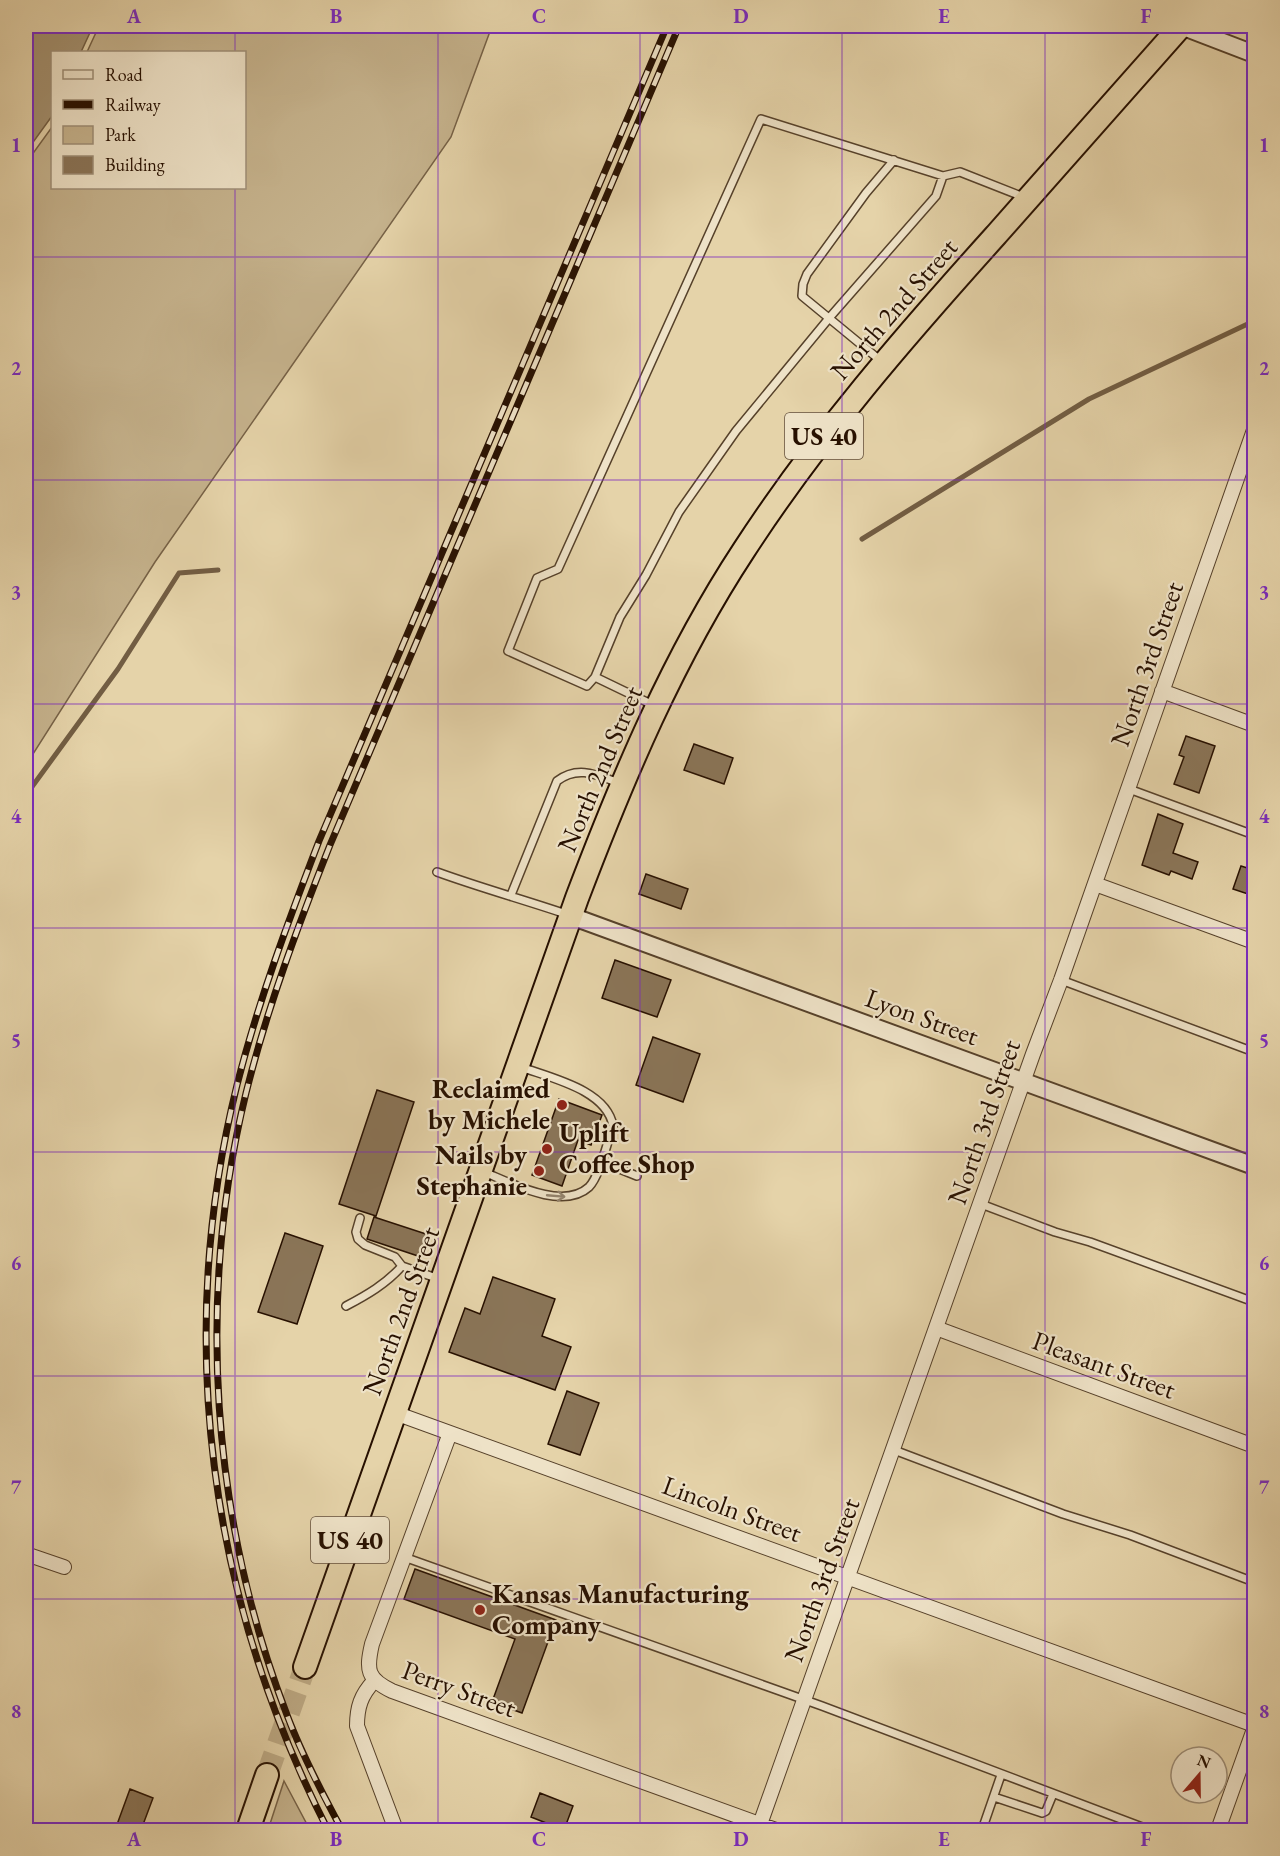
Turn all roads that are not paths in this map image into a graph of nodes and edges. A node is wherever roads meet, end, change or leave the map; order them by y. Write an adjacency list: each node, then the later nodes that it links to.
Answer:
1 (1181, 26): 2 (street); 5 (highway, North 2nd Street / US 40)
2 (1254, 54)
3 (894, 160): 4 (lane); 6 (lane); 9 (lane)
4 (943, 176): 5 (lane); 6 (lane)
5 (1028, 199): 7 (highway, North 2nd Street / US 40)
6 (830, 317): 7 (lane); 9 (lane)
7 (883, 363): 11 (highway, North 2nd Street / US 40)
8 (1254, 430): 10 (street, North 3rd Street)
9 (595, 677): 11 (lane)
10 (1162, 691): 12 (street); 14 (street, North 3rd Street)
11 (657, 706): 13 (highway, North 2nd Street / US 40)
12 (1254, 725)
13 (621, 784): 18 (lane); 19 (highway, North 2nd Street / US 40)
14 (1129, 789): 15 (lane); 17 (street, North 3rd Street)
15 (1254, 835)
16 (437, 872): 18 (lane)
17 (1095, 884): 20 (street); 21 (street, North 3rd Street)
18 (511, 895): 19 (lane)
19 (571, 916): 23 (highway, North 2nd Street / US 40); 24 (street, Lyon Street)
20 (1254, 942)
21 (1062, 980): 22 (lane); 24 (street, North 3rd Street)
22 (1254, 1052)
23 (518, 1066): 25 (lane); 27 (highway, North 2nd Street / US 40)
24 (1024, 1081): 26 (street, Lyon Street); 29 (street, North 3rd Street)
25 (600, 1161): 27 (lane, one-way to 25); 28 (lane)
26 (1254, 1166)
27 (481, 1172): 32 (highway, North 2nd Street / US 40)
28 (637, 1176)
29 (981, 1204): 33 (lane); 35 (street, North 3rd Street)
30 (360, 1218): 31 (lane)
31 (402, 1266): 32 (lane); 34 (lane)
32 (443, 1280): 36 (highway, North 2nd Street / US 40)
33 (1254, 1302)
34 (346, 1306)
35 (936, 1328): 38 (street, Pleasant Street); 39 (street, North 3rd Street)
36 (395, 1413): 37 (street, Lincoln Street); 45 (highway, North 2nd Street / US 40)
37 (450, 1433): 41 (street, Perry Street); 43 (street, Lincoln Street)
38 (1254, 1446)
39 (894, 1450): 43 (street, North 3rd Street); 44 (lane)
40 (26, 1554): 42 (street)
41 (404, 1557): 46 (street, Perry Street); 47 (lane)
42 (64, 1567)
43 (848, 1577): 47 (street, North 3rd Street); 48 (street, Lincoln Street)
44 (1254, 1582)
45 (305, 1667)
46 (374, 1681): 53 (street, Perry Street); 55 (street)
47 (805, 1700): 50 (lane); 53 (street, North 3rd Street)
48 (1254, 1727): 59 (street)
49 (267, 1775): 54 (highway)
50 (1001, 1775): 51 (lane); 52 (lane)
51 (1053, 1794): 52 (lane); 58 (lane)
52 (994, 1797): 57 (lane)
53 (759, 1827): 56 (street, Perry Street)
54 (248, 1830)
55 (396, 1830)
56 (776, 1830)
57 (982, 1830)
58 (1150, 1830)
59 (1218, 1830)

